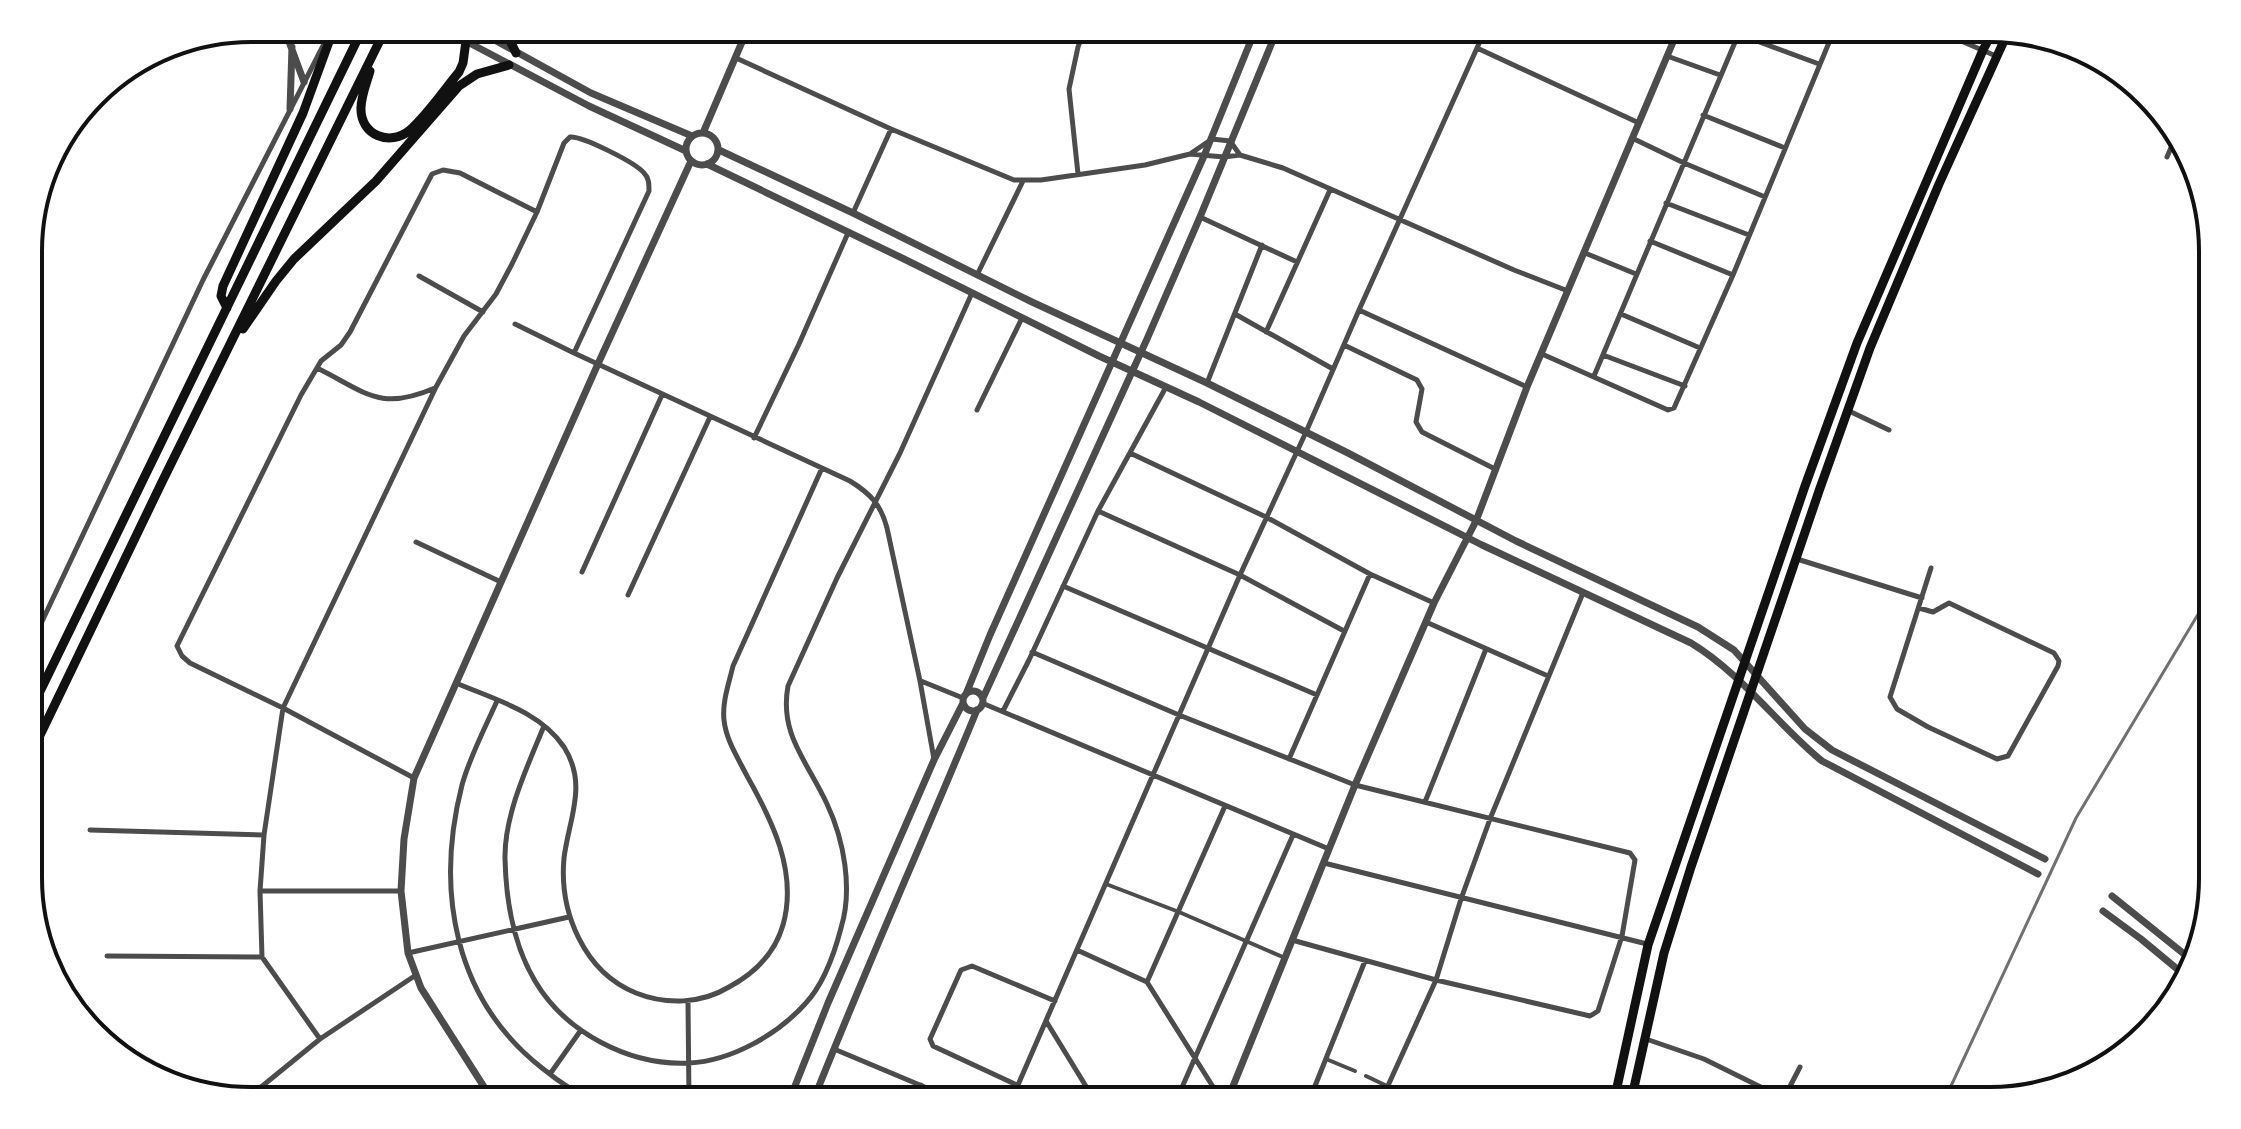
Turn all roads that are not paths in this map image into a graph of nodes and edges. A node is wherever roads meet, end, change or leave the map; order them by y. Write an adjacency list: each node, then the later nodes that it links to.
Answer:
1 (290, 42): 22 (street)
2 (325, 42): 33 (street)
3 (328, 42): 76 (main road)
4 (356, 42): 76 (main road)
5 (379, 42): 25 (main road)
6 (466, 42): 25 (main road)
7 (468, 42): 31 (street)
8 (497, 42): 26 (street)
9 (511, 42): 26 (main road)
10 (742, 42): 29 (street)
11 (1080, 42): 55 (street)
12 (1250, 42): 41 (street)
13 (1272, 42): 42 (street)
14 (1480, 42): 23 (street)
15 (1673, 42): 27 (street)
16 (1734, 42): 32 (street)
17 (1766, 42): 30 (street)
18 (1828, 42): 30 (street)
19 (1964, 42): 24 (street)
20 (1987, 42): 24 (main road)
21 (2003, 43): 28 (main road)
22 (292, 47): 33 (street); 34 (street)
23 (1477, 48): 36 (street); 63 (street)
24 (1983, 50): 28 (street); 138 (main road)
25 (375, 51): 86 (main road)
26 (516, 53): 39 (street)
27 (1667, 56): 32 (street); 36 (street)
28 (1996, 56): 105 (main road)
29 (736, 58): 37 (street); 38 (street)
30 (1819, 64): 44 (street)
31 (509, 65): 46 (street); 86 (main road)
32 (1720, 75): 35 (street)
33 (304, 82): 34 (street)
34 (290, 109): 133 (street)
35 (1703, 115): 44 (street); 53 (street)
36 (1639, 123): 40 (street)
37 (891, 129): 56 (street); 61 (street)
38 (703, 133): 39 (street); 45 (street)
39 (692, 136): 46 (street)
40 (1632, 138): 53 (street); 68 (street)
41 (1212, 139): 42 (street); 47 (street); 49 (street)
42 (1230, 141): 48 (street); 50 (street)
43 (2171, 147): 51 (street)
44 (1785, 148): 58 (street)
45 (719, 150): 54 (street); 61 (street)
46 (686, 151): 52 (street)
47 (1190, 154): 49 (street); 55 (street)
48 (1240, 155): 50 (street); 57 (street)
49 (1204, 156): 50 (street); 84 (street)
50 (1224, 157): 62 (street)
51 (2167, 157)
52 (691, 161): 54 (street); 93 (street)
53 (1684, 163): 58 (street); 59 (street)
54 (707, 164): 64 (street)
55 (1078, 174): 56 (street)
56 (1023, 181): 71 (street)
57 (1330, 190): 63 (street); 69 (street)
58 (1765, 197): 65 (street)
59 (1666, 203): 65 (street); 66 (street)
60 (537, 212): 78 (street); 88 (street); 94 (street)
61 (853, 213): 71 (street)
62 (1200, 217): 67 (street); 89 (street)
63 (1399, 220): 74 (street); 77 (street)
64 (848, 233): 75 (street); 109 (street)
65 (1749, 235): 72 (street)
66 (1650, 241): 70 (street); 72 (street)
67 (1262, 245): 69 (street); 79 (street)
68 (1585, 253): 70 (street); 74 (street)
69 (1297, 262): 83 (street)
70 (1636, 274): 80 (street)
71 (977, 275): 84 (street)
72 (1733, 275): 87 (street)
73 (419, 276): 78 (street)
74 (1569, 291): 90 (street)
75 (972, 293): 81 (street); 114 (street)
76 (227, 308): 144 (main road)
77 (1359, 310): 85 (street); 102 (street)
78 (483, 312): 100 (street)
79 (1235, 314): 83 (street); 98 (street)
80 (1621, 314): 87 (street); 91 (street)
81 (1022, 318): 92 (street); 104 (street)
82 (515, 324): 88 (street)
83 (1266, 332): 95 (street)
84 (1122, 344): 89 (street); 92 (street)
85 (1344, 345): 95 (street); 113 (street)
86 (229, 348): 155 (main road)
87 (1700, 348): 99 (street)
88 (574, 353): 93 (street)
89 (1141, 353): 96 (street); 98 (street)
90 (1542, 354): 97 (street); 102 (street)
91 (1603, 355): 97 (street); 99 (street)
92 (1112, 362): 96 (street); 147 (street)
93 (597, 366): 103 (street); 125 (street)
94 (317, 368): 100 (street); 150 (street)
95 (1333, 369): 108 (street)
96 (1132, 372): 101 (street); 148 (street)
97 (1594, 376): 99 (street)
98 (1207, 383): 108 (street)
99 (1685, 386)
100 (436, 387): 150 (street)
101 (1166, 387): 110 (street); 111 (street)
102 (1527, 387): 113 (street)
103 (662, 395): 106 (street); 122 (street)
104 (977, 410)
105 (1848, 411): 107 (street); 120 (main road)
106 (710, 417): 109 (street); 128 (street)
107 (1889, 430)
108 (1306, 432): 111 (street); 117 (street)
109 (754, 438): 112 (street)
110 (1130, 453): 115 (street); 116 (street)
111 (1297, 453): 116 (street); 118 (street)
112 (822, 468): 114 (street); 196 (street)
113 (1495, 469): 117 (street)
114 (876, 500): 142 (street); 205 (street)
115 (1098, 511): 124 (street); 126 (street)
116 (1266, 517): 123 (street); 124 (street)
117 (1476, 521): 118 (street); 138 (street)
118 (1468, 538): 127 (street); 130 (street)
119 (416, 542): 125 (street)
120 (1796, 558): 129 (street); 139 (main road)
121 (1931, 568): 129 (street)
122 (582, 572)
123 (1370, 574): 130 (street); 134 (street)
124 (1240, 575): 134 (street); 135 (street)
125 (501, 582): 143 (street)
126 (1063, 586): 135 (street); 137 (street)
127 (1583, 593): 140 (street); 141 (street)
128 (628, 595)
129 (1922, 598): 131 (street)
130 (1434, 603): 132 (street)
131 (1919, 608): 131 (street)
132 (1426, 622): 136 (street); 160 (street)
133 (42, 624)
134 (1344, 631): 146 (street)
135 (1209, 648): 146 (street); 153 (street)
136 (1486, 649): 140 (street); 161 (street)
137 (1032, 652): 152 (street); 153 (street)
138 (1744, 661): 139 (street); 141 (main road)
139 (1757, 674): 145 (main road); 168 (street)
140 (1548, 676): 163 (street)
141 (1738, 680): 145 (street); 184 (main road)
142 (920, 681): 147 (street); 157 (street)
143 (456, 683): 149 (street); 159 (street)
144 (42, 687)
145 (1750, 692): 170 (street); 201 (main road)
146 (1317, 695): 156 (street)
147 (964, 698): 148 (street); 151 (street); 157 (street)
148 (983, 700): 151 (street); 152 (street)
149 (497, 701): 154 (street); 181 (street)
150 (283, 708): 159 (street); 165 (street)
151 (977, 710): 202 (street)
152 (1003, 711): 158 (street)
153 (1179, 715): 156 (street); 158 (street)
154 (544, 726): 178 (street); 179 (street)
155 (42, 731)
156 (1289, 759): 160 (street)
157 (934, 760): 217 (street)
158 (1153, 774): 162 (street); 171 (street)
159 (414, 778): 173 (street)
160 (1355, 785): 161 (street); 167 (street)
161 (1425, 802): 163 (street)
162 (1225, 806): 166 (street); 177 (street)
163 (1490, 819): 175 (street); 180 (street)
164 (90, 830): 165 (street)
165 (264, 835): 172 (street)
166 (1293, 835): 167 (street); 183 (street)
167 (1329, 849): 169 (street)
168 (2045, 859)
169 (1323, 863): 175 (street); 182 (street)
170 (2038, 874)
171 (1105, 884): 177 (street); 185 (street)
172 (260, 891): 173 (street); 189 (street)
173 (401, 891): 186 (street)
174 (2112, 896): 187 (street)
175 (1461, 899): 180 (street); 194 (street)
176 (2103, 911): 192 (street)
177 (1179, 912): 183 (street); 195 (street)
178 (569, 917): 179 (street); 196 (street)
179 (514, 928): 181 (street); 199 (street)
180 (1622, 936): 184 (street); 194 (street)
181 (459, 940): 186 (street); 208 (street)
182 (1292, 940): 190 (street); 191 (street)
183 (1247, 942): 190 (street); 203 (street)
184 (1648, 945): 225 (main road)
185 (1077, 950): 195 (street); 197 (street)
186 (408, 953): 193 (street)
187 (2184, 954)
188 (107, 956): 189 (street)
189 (262, 957): 200 (street)
190 (1285, 958): 223 (street)
191 (1365, 961): 194 (street); 204 (street)
192 (2177, 969)
193 (416, 975): 200 (street); 214 (street)
194 (1436, 980): 212 (street)
195 (1147, 982): 203 (street)
196 (688, 1001): 205 (street)
197 (1055, 1001): 198 (street); 211 (street)
198 (1046, 1021): 211 (street); 220 (street)
199 (581, 1030): 205 (street); 208 (street)
200 (320, 1039): 213 (street)
201 (1646, 1039): 226 (main road); 227 (street)
202 (833, 1049): 210 (street); 218 (street)
203 (1195, 1058): 221 (street); 222 (street)
204 (1326, 1059): 207 (street); 224 (street)
205 (689, 1063): 216 (street)
206 (1800, 1067): 228 (street)
207 (1355, 1071)
208 (550, 1074): 215 (street)
209 (1366, 1076): 212 (street)
210 (921, 1085): 219 (street)
211 (1018, 1085)
212 (1387, 1086)
213 (261, 1087)
214 (484, 1087)
215 (568, 1087)
216 (689, 1087)
217 (795, 1087)
218 (818, 1087)
219 (926, 1087)
220 (1086, 1087)
221 (1182, 1087)
222 (1215, 1087)
223 (1230, 1087)
224 (1315, 1087)
225 (1617, 1087)
226 (1634, 1087)
227 (1761, 1087)
228 (1791, 1087)

